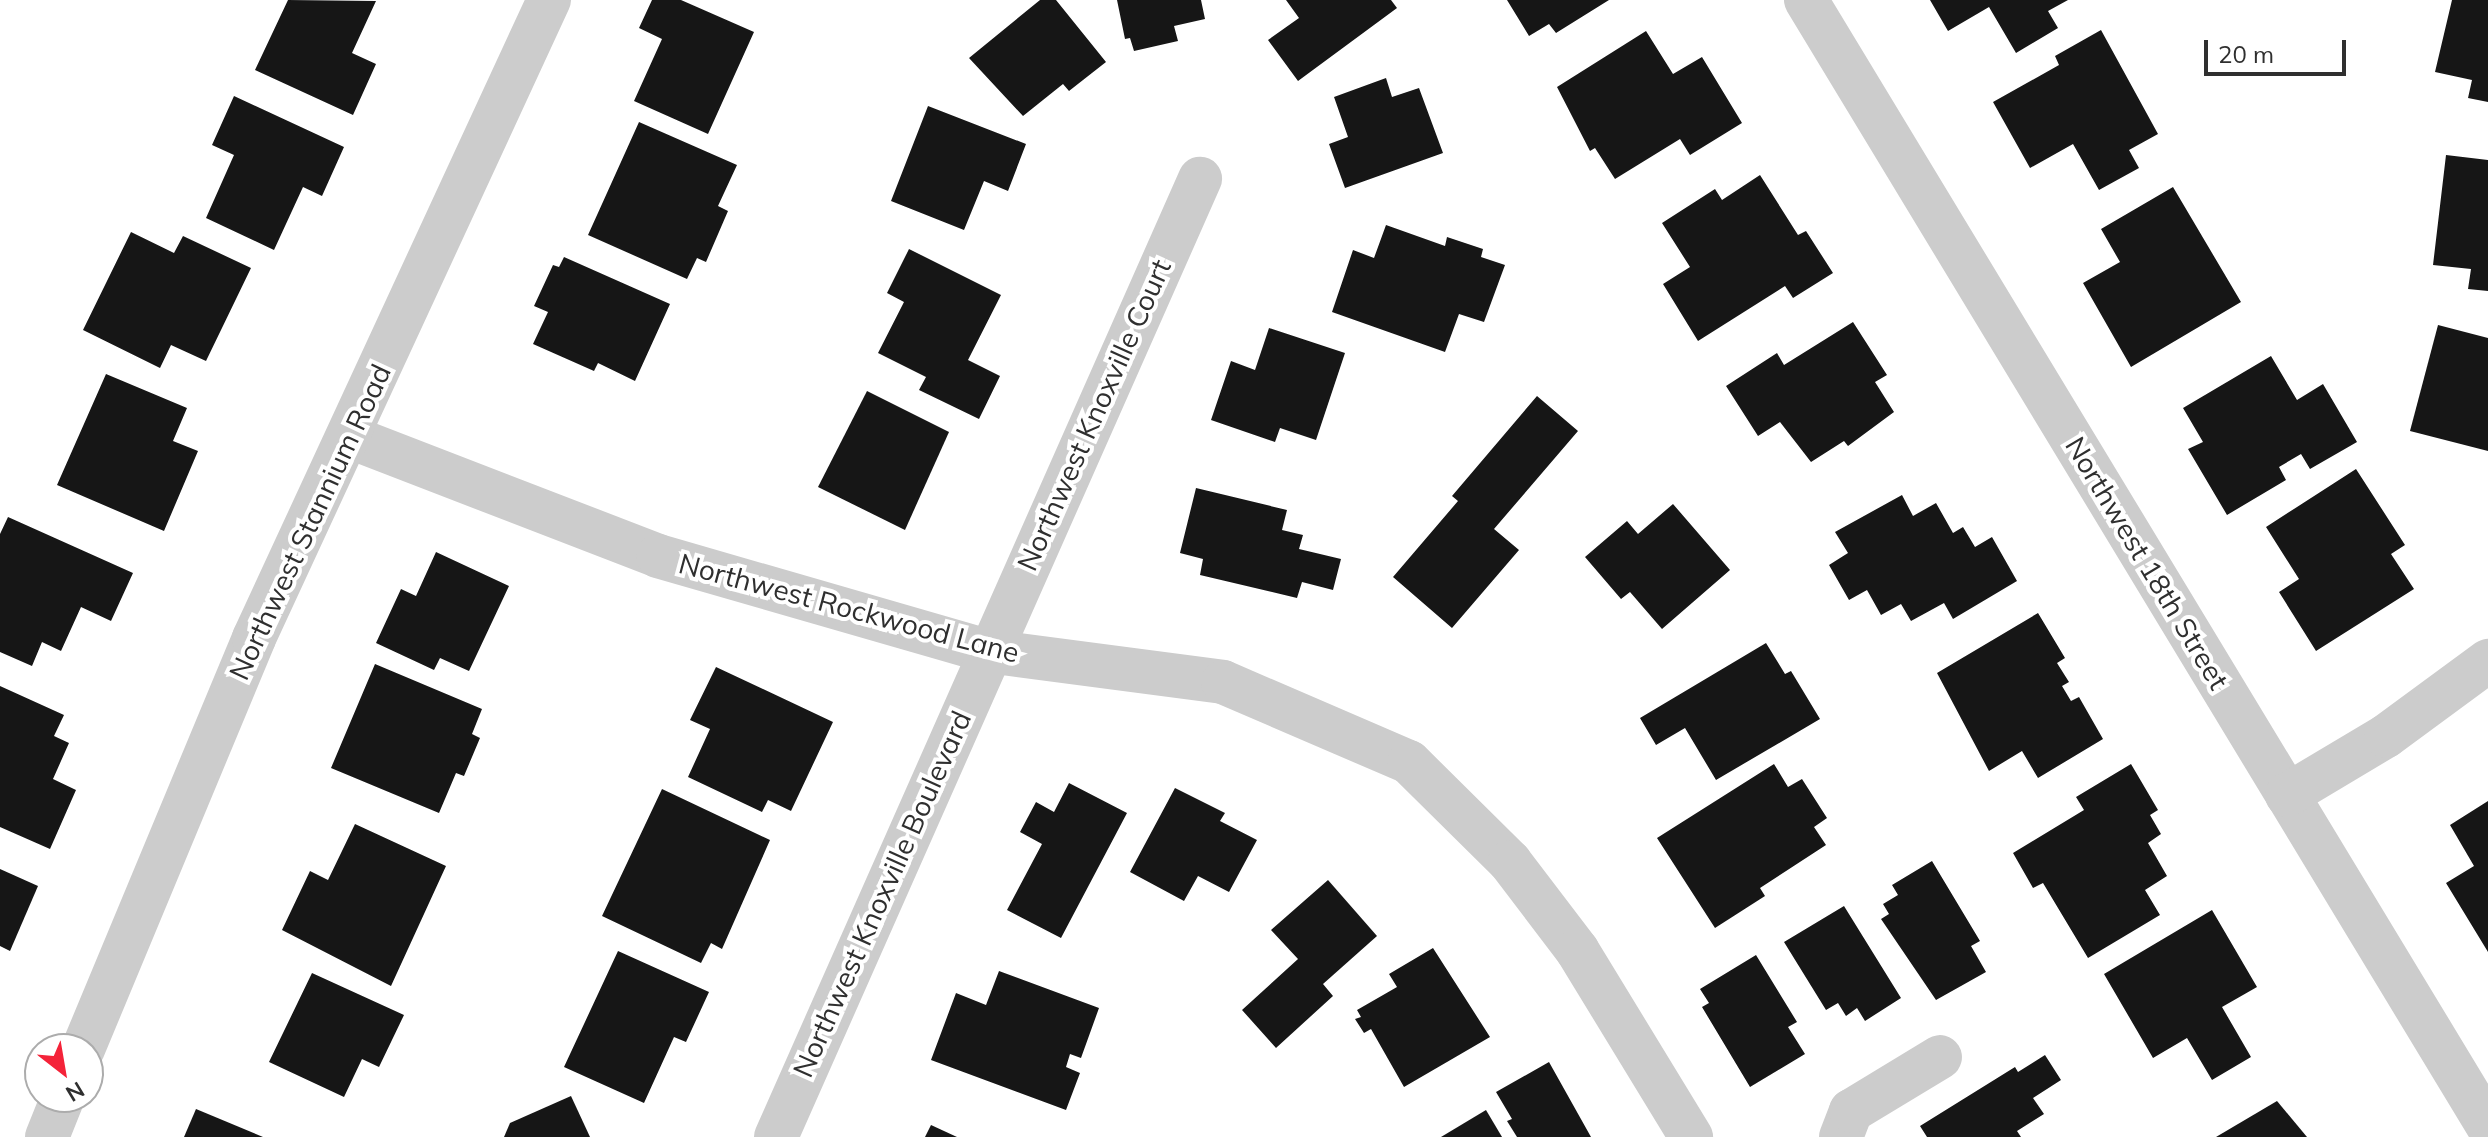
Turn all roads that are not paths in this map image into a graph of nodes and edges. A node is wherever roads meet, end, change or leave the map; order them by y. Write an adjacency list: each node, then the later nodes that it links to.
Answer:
1 (549, 0): 4 (street, Northwest Stannium Road)
2 (1806, 0): 7 (street, Northwest 18th Street)
3 (1200, 179): 5 (street, Northwest Knoxville Court)
4 (350, 437): 5 (street, Northwest Rockwood Lane); 8 (street, Northwest Stannium Road)
5 (988, 651): 13 (street, Northwest Knoxville Boulevard); 14 (street, Northwest Rockwood Lane)
6 (2488, 661): 7 (street)
7 (2287, 795): 11 (street, Northwest 18th Street)
8 (90, 1033)
9 (1940, 1057): 15 (street)
10 (57, 1113): 12 (street)
11 (2488, 1126)
12 (47, 1137)
13 (776, 1137)
14 (1691, 1137)
15 (1841, 1137)

